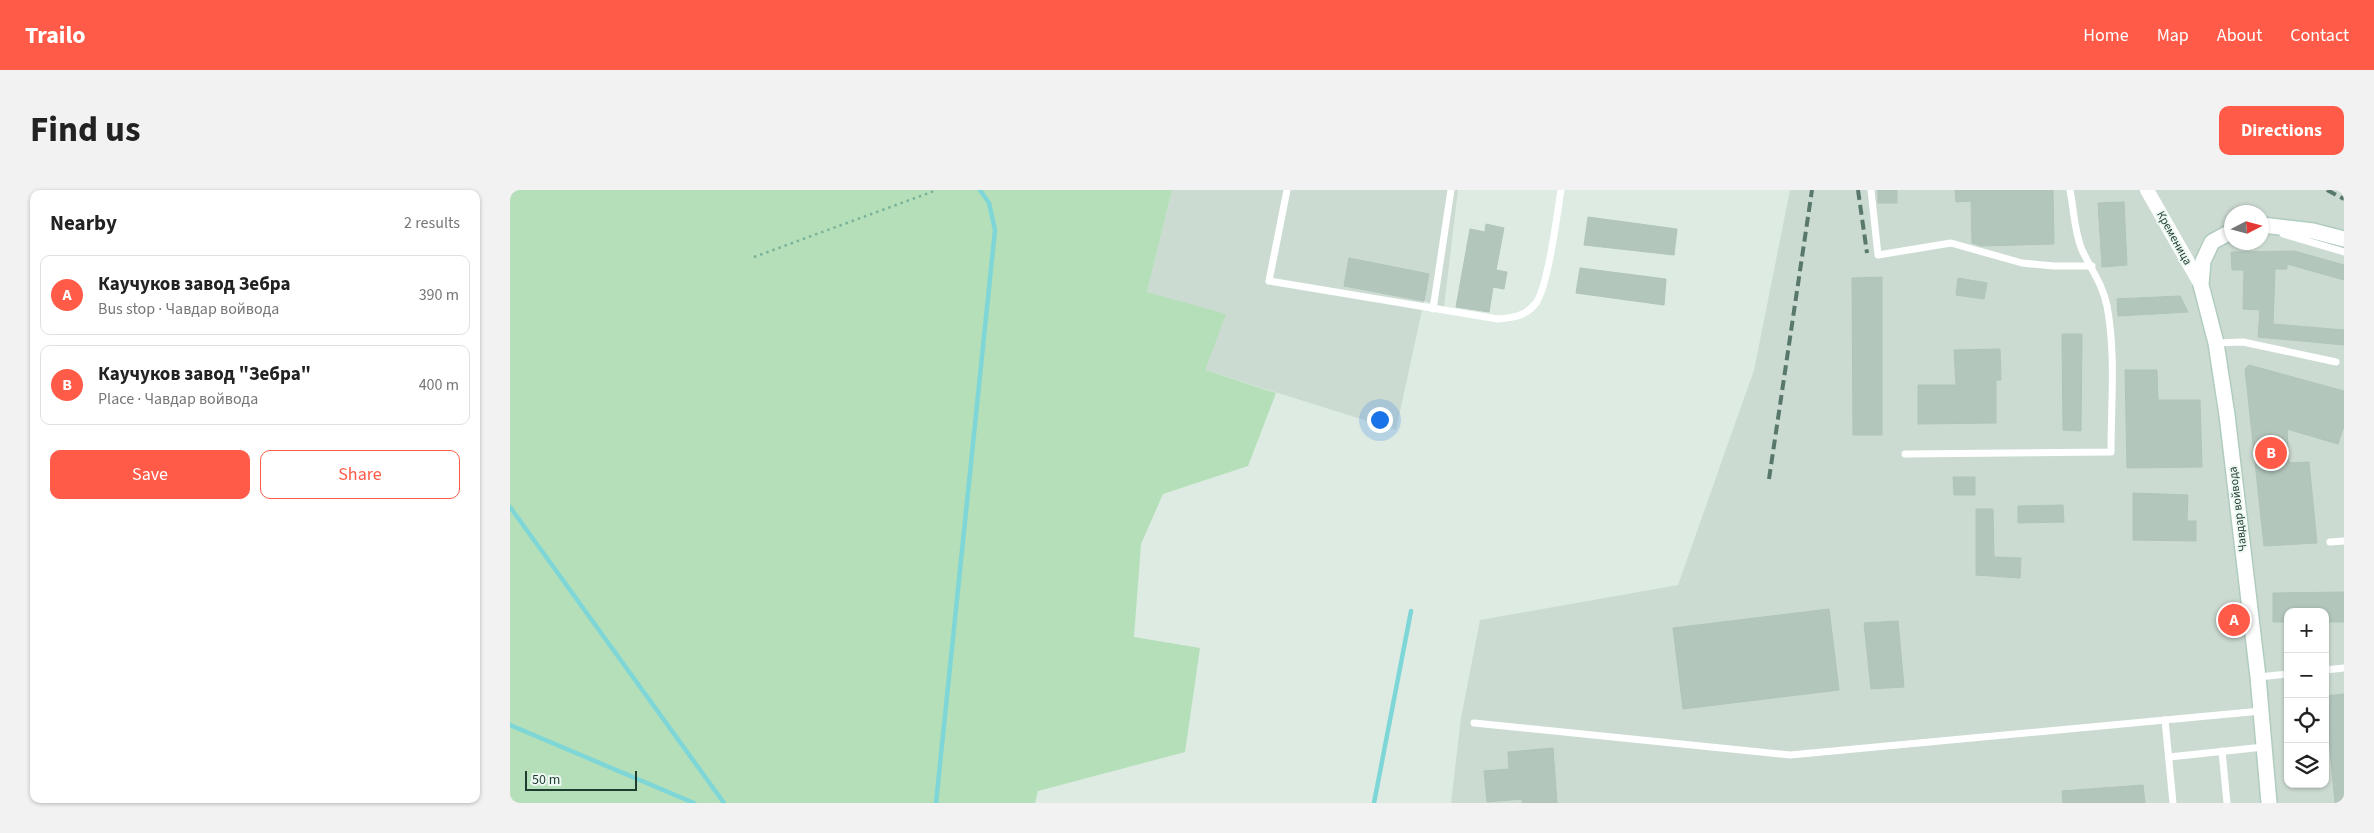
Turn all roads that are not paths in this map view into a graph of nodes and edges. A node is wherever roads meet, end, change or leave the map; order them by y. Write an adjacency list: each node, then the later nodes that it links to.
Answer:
1 (1287, 190): 14 (lane)
2 (1451, 190): 14 (lane)
3 (1561, 190): 14 (lane)
4 (1871, 190): 12 (lane)
5 (2070, 190): 12 (lane)
6 (2147, 190): 13 (street, Кременица)
7 (2269, 227): 10 (street)
8 (2269, 228): 11 (lane)
9 (2224, 235): 13 (street, Чавдар войвода)
10 (2344, 239)
11 (2344, 252)
12 (2092, 266): 17 (lane)
13 (2201, 285): 15 (street, Чавдар войвода)
14 (1433, 309)
15 (2216, 344): 16 (lane); 23 (street, Чавдар войвода)
16 (2336, 362)
17 (1905, 454)
18 (2344, 541): 19 (lane)
19 (2330, 542)
20 (2344, 668): 21 (lane)
21 (2329, 670)
22 (2284, 674): 23 (lane)
23 (2258, 677): 24 (street, Чавдар войвода)
24 (2261, 710): 25 (lane); 27 (street, Чавдар войвода)
25 (2165, 720): 26 (lane); 29 (lane)
26 (1474, 723)
27 (2264, 746): 28 (lane); 32 (street, Чавдар войвода)
28 (2222, 751): 29 (lane); 31 (lane)
29 (2169, 757): 30 (lane)
30 (2174, 803)
31 (2227, 803)
32 (2269, 803)

